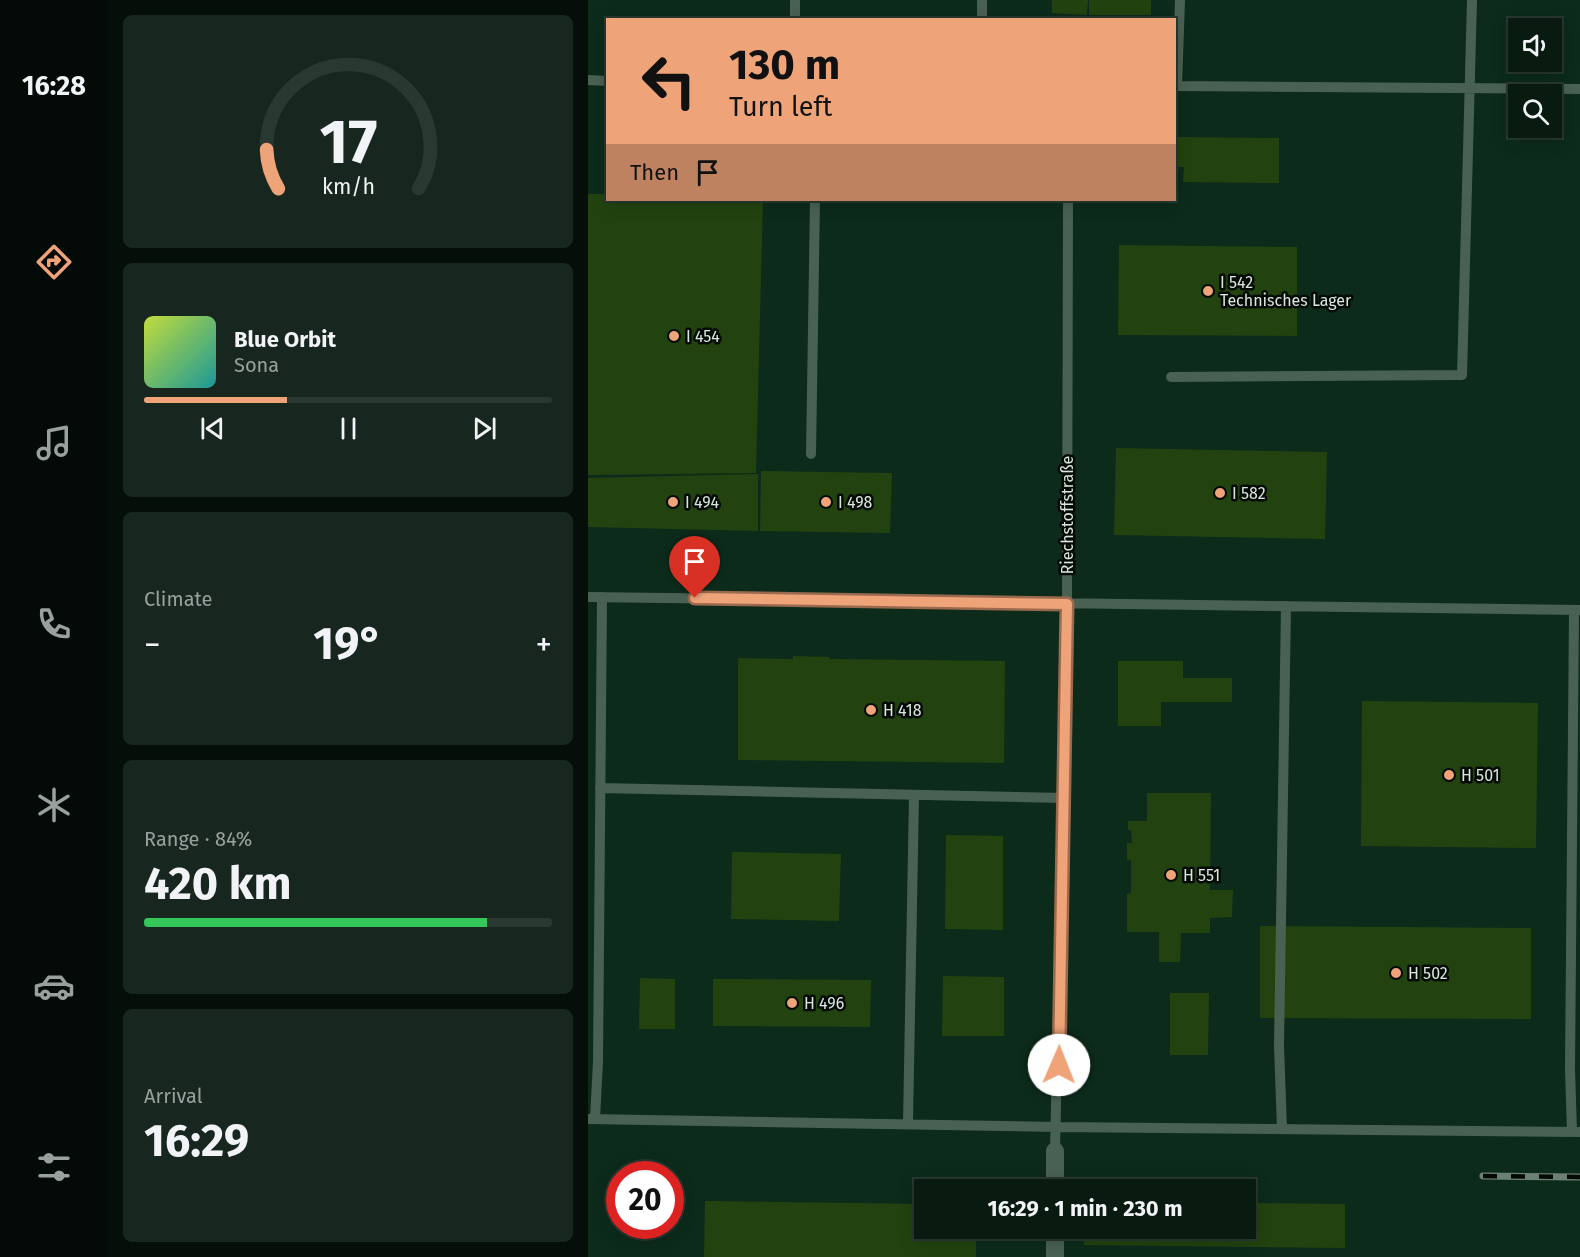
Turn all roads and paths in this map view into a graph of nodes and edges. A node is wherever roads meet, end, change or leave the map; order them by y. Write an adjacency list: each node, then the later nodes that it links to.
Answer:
1 (795, 0): 5 (lane)
2 (982, 0): 6 (lane)
3 (1180, 0): 9 (lane)
4 (1472, 0): 10 (lane)
5 (795, 18)
6 (982, 18)
7 (588, 80): 8 (lane)
8 (606, 81)
9 (1176, 86): 10 (lane)
10 (1471, 88): 11 (lane); 14 (lane)
11 (1580, 89)
12 (815, 201): 15 (lane)
13 (1068, 201): 18 (lane, Riechstoffstraße)
14 (1172, 377)
15 (812, 454)
16 (588, 597): 17 (lane)
17 (602, 597): 18 (lane); 21 (lane)
18 (1067, 604): 19 (lane); 23 (lane, Riechstoffstraße)
19 (1286, 606): 20 (lane); 28 (lane)
20 (1577, 610): 29 (lane)
21 (600, 788): 22 (lane); 24 (lane)
22 (914, 795): 23 (lane); 26 (lane)
23 (1064, 798): 27 (lane, Riechstoffstraße)
24 (593, 987): 25 (lane)
25 (592, 1119): 26 (lane)
26 (908, 1123): 27 (lane)
27 (1057, 1127): 28 (lane); 30 (lane, Riechstoffstraße)
28 (1282, 1129): 29 (lane)
29 (1576, 1132)
30 (1055, 1151): 31 (street, Riechstoffstraße)
31 (1055, 1179)
32 (1055, 1239): 33 (street)
33 (1055, 1257)

